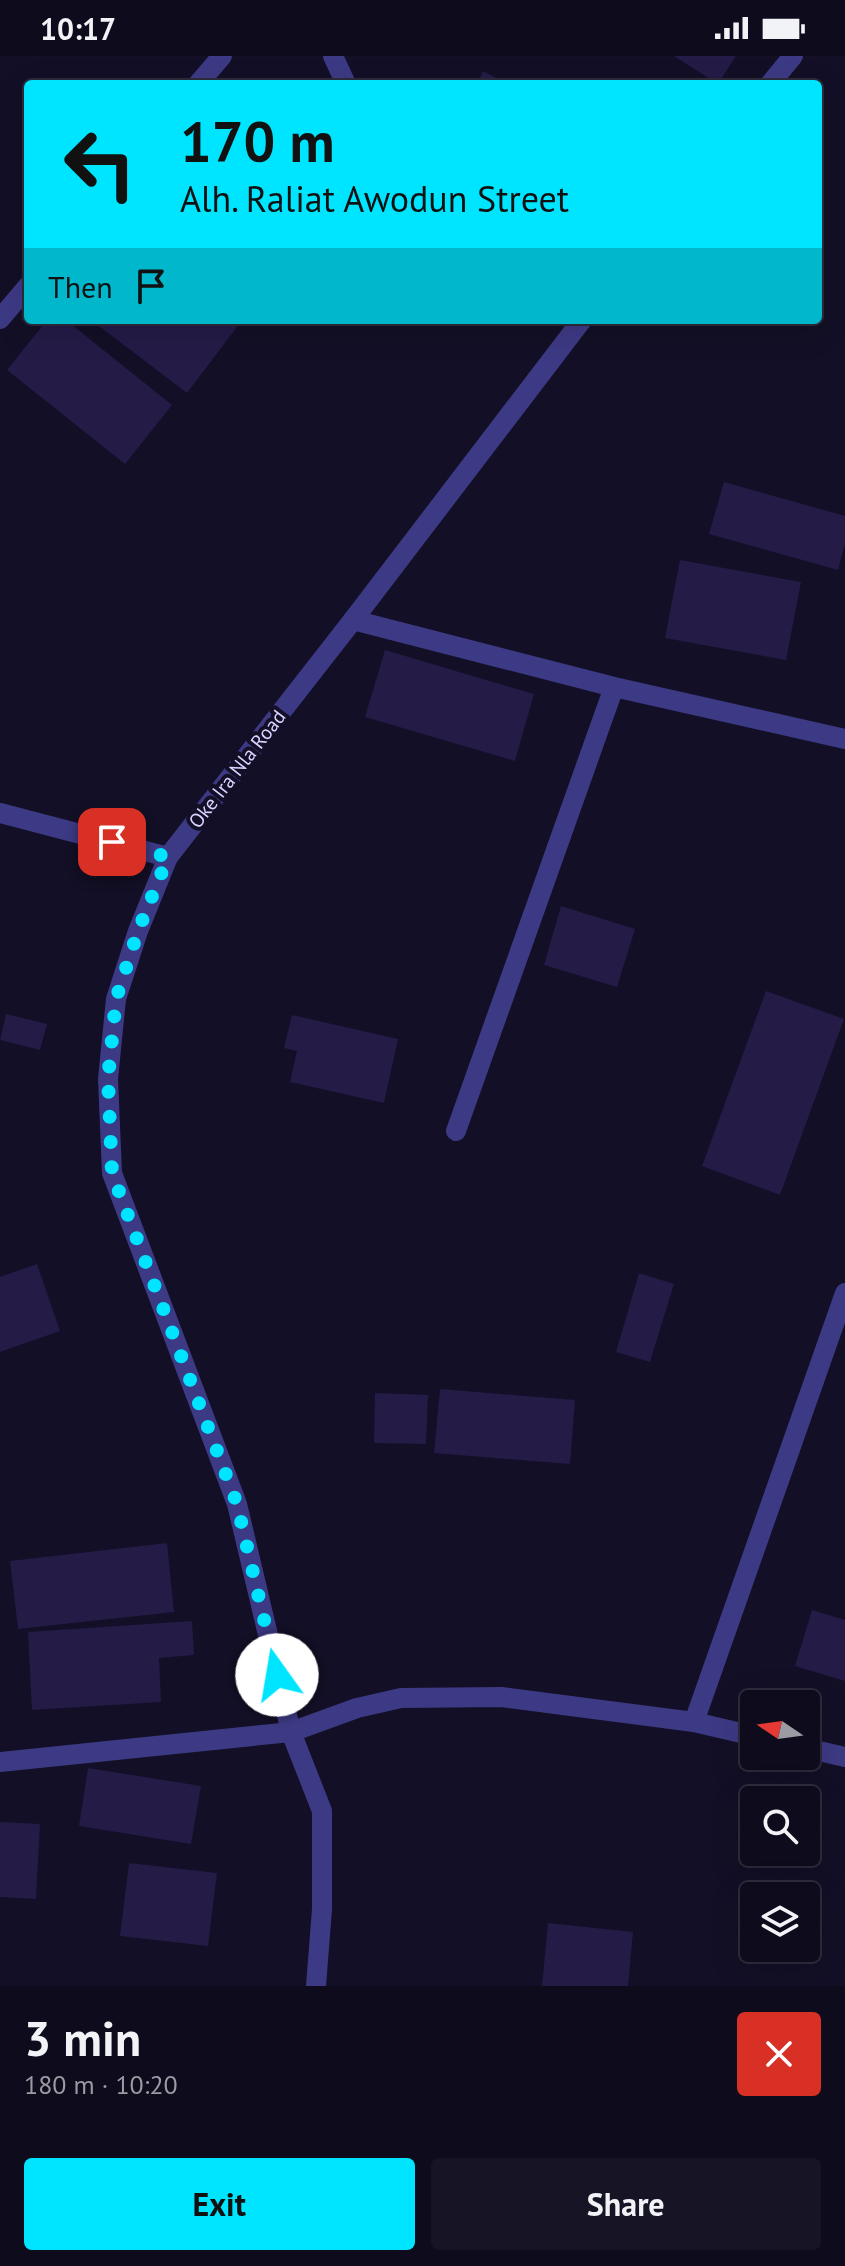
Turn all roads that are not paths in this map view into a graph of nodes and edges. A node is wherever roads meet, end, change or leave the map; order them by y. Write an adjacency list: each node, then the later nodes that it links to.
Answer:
1 (222, 56): 4 (street)
2 (333, 56): 5 (street)
3 (793, 56): 6 (street)
4 (201, 80)
5 (344, 80)
6 (773, 80)
7 (24, 291): 8 (street)
8 (0, 319)
9 (579, 324): 10 (street, Oke Ira Nla Road)
10 (353, 620): 11 (street); 14 (street, Oke Ira Nla Road)
11 (614, 687): 12 (street); 15 (street)
12 (845, 739)
13 (0, 813): 14 (street)
14 (168, 857): 18 (street, Oke Ira Nla Road)
15 (456, 1131)
16 (845, 1293): 17 (street)
17 (694, 1722): 18 (street); 19 (street)
18 (291, 1732): 22 (street); 23 (street, Oke Ira Nla Road)
19 (740, 1733)
20 (820, 1751): 21 (street)
21 (845, 1757)
22 (0, 1762)
23 (316, 1986)

